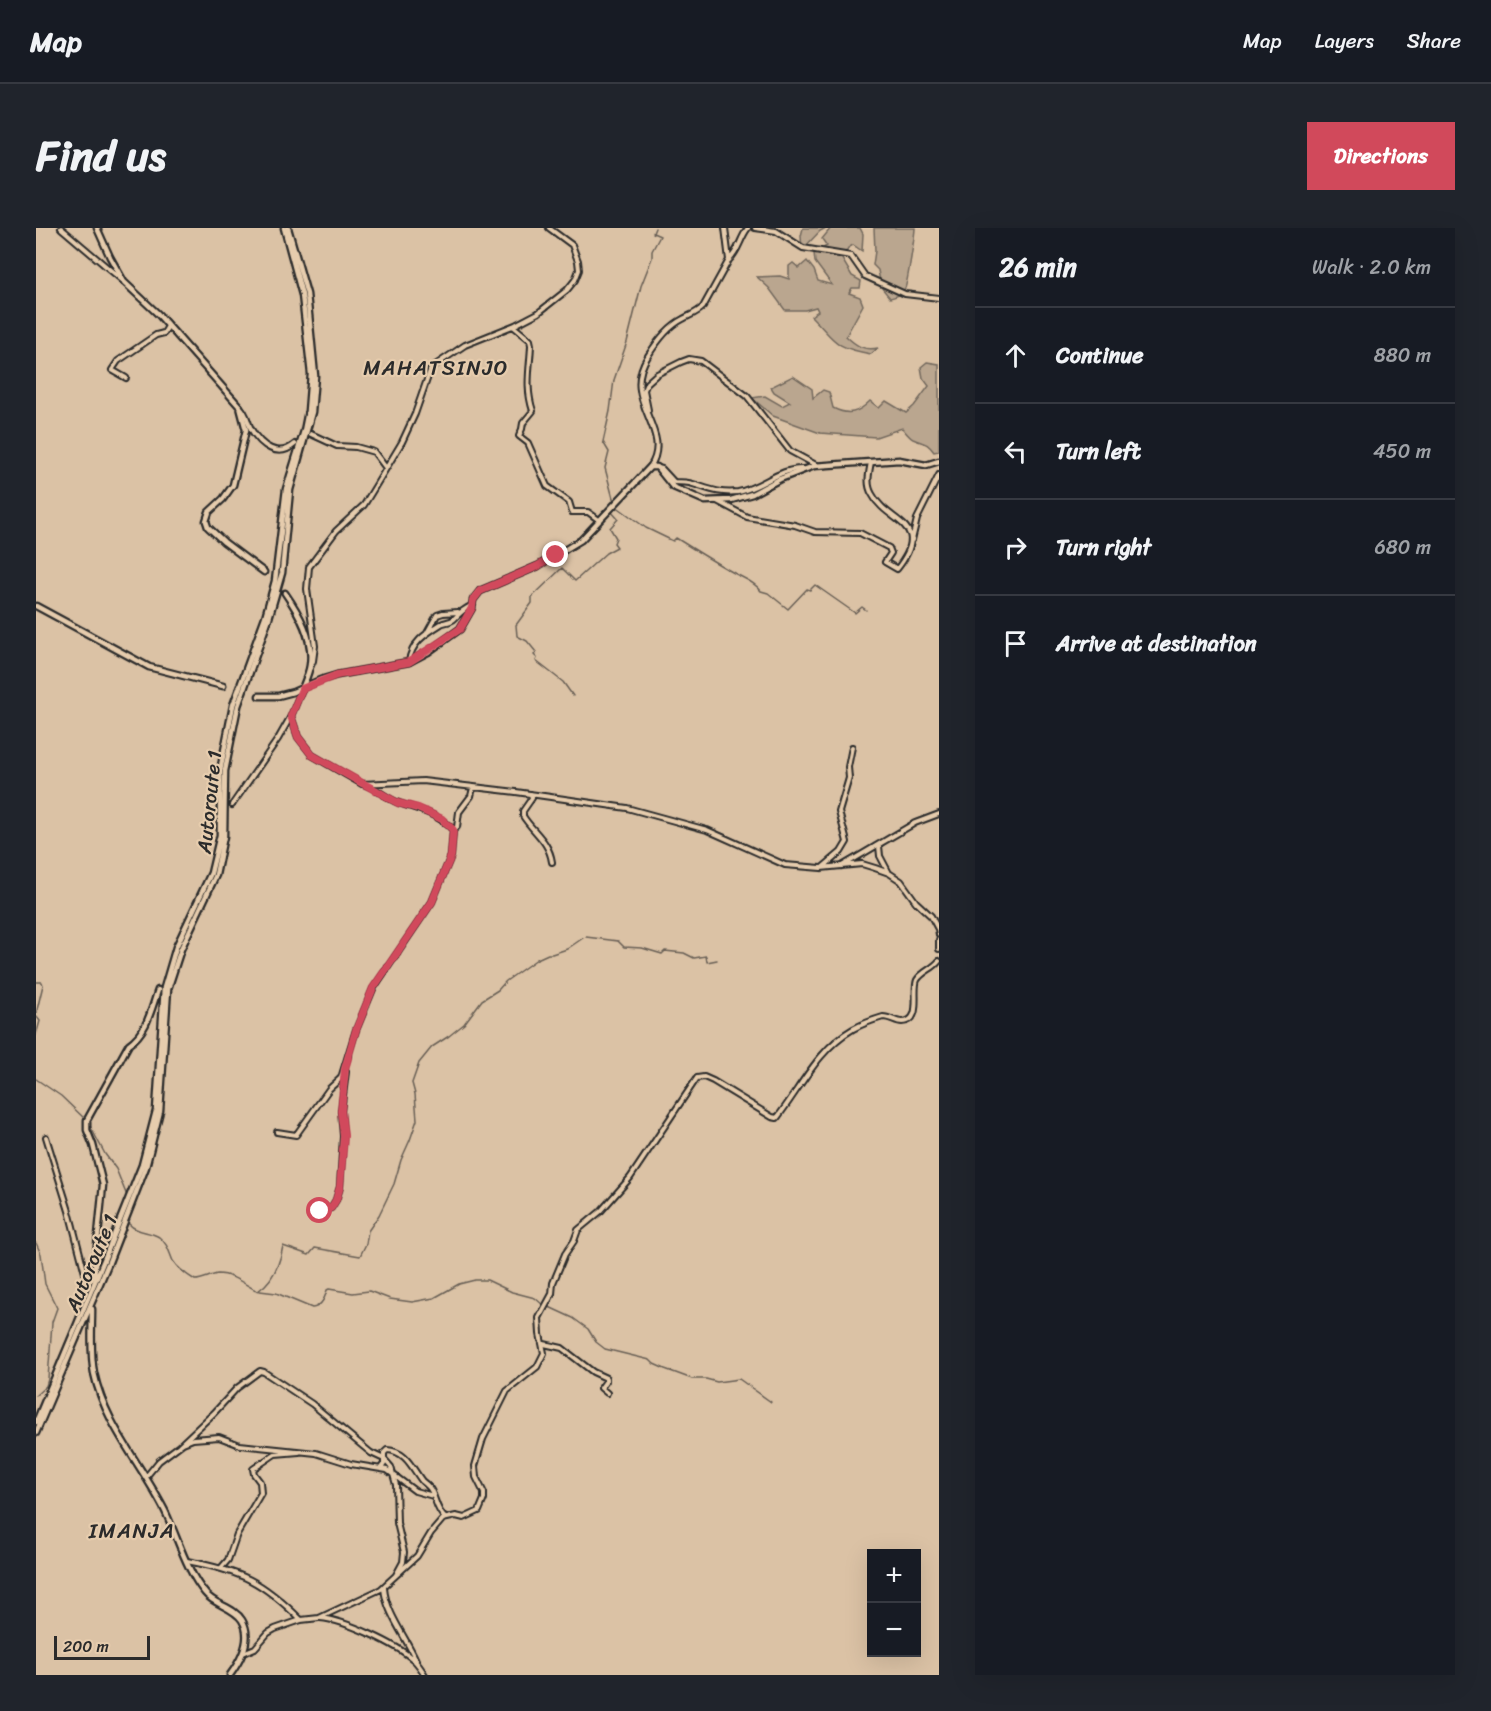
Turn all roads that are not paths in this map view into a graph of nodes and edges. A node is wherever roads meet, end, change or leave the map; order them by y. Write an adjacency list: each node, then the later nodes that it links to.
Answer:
1 (61, 228): 10 (street)
2 (97, 228): 10 (main road)
3 (284, 228): 67 (main road, Autoroute 1)
4 (288, 228): 68 (main road, Autoroute 1)
5 (549, 228): 13 (street)
6 (724, 228): 9 (street)
7 (748, 228): 9 (street)
8 (755, 228): 11 (street)
9 (729, 260): 16 (street)
10 (124, 282): 12 (main road)
11 (939, 298)
12 (168, 325): 14 (street); 15 (main road)
13 (513, 326): 23 (street); 28 (street)
14 (126, 378)
15 (240, 407): 18 (street); 30 (main road)
16 (649, 417): 21 (street); 22 (street)
17 (312, 434): 23 (street)
18 (295, 444)
19 (871, 461): 20 (main road); 21 (main road); 29 (street)
20 (939, 461)
21 (817, 466): 25 (main road)
22 (650, 467): 24 (main road); 28 (main road)
23 (386, 468): 37 (street)
24 (657, 468): 25 (street); 27 (main road)
25 (804, 469): 27 (main road)
26 (939, 475): 29 (street)
27 (715, 500): 29 (street)
28 (600, 520): 32 (main road)
29 (911, 542)
30 (264, 572)
31 (285, 593): 37 (main road)
32 (474, 604): 34 (street); 36 (main road)
33 (36, 606): 38 (main road)
34 (459, 612): 35 (street); 35 (street)
35 (425, 636): 36 (street)
36 (409, 662): 39 (main road)
37 (308, 674): 39 (main road)
38 (223, 686)
39 (302, 689): 40 (main road); 41 (street)
40 (259, 696)
41 (291, 716): 43 (street); 46 (street)
42 (852, 747): 52 (street)
43 (362, 784): 44 (street); 48 (street)
44 (473, 788): 45 (street); 48 (street)
45 (531, 794): 50 (street); 52 (street)
46 (232, 805)
47 (939, 814): 49 (street)
48 (453, 830): 59 (street)
49 (879, 845): 51 (street); 53 (street)
50 (552, 862)
51 (839, 867): 52 (street); 53 (street)
52 (821, 868)
53 (889, 873): 54 (street)
54 (939, 935)
55 (939, 940): 56 (street)
56 (939, 949)
57 (939, 962): 65 (street)
58 (158, 990): 63 (main road)
59 (345, 1069): 60 (street); 62 (street)
60 (277, 1132)
61 (46, 1137): 63 (street)
62 (310, 1215)
63 (94, 1276)
64 (92, 1309): 74 (main road)
65 (543, 1344): 66 (street); 76 (street)
66 (607, 1393)
67 (36, 1422)
68 (36, 1433)
69 (179, 1446): 70 (street); 71 (street); 74 (street)
70 (303, 1451): 72 (street); 78 (street)
71 (384, 1459): 72 (street); 73 (street); 75 (street)
72 (381, 1468): 73 (street)
73 (394, 1474): 75 (street); 79 (street)
74 (145, 1478): 77 (main road)
75 (433, 1496): 76 (street)
76 (446, 1518): 79 (street)
77 (187, 1561): 78 (street); 83 (main road)
78 (221, 1568): 82 (street)
79 (396, 1576): 80 (street)
80 (384, 1587): 81 (street); 84 (street)
81 (320, 1618): 82 (street); 84 (street)
82 (301, 1620): 83 (street)
83 (243, 1653): 86 (main road)
84 (416, 1662): 85 (street)
85 (425, 1674)
86 (230, 1675)

